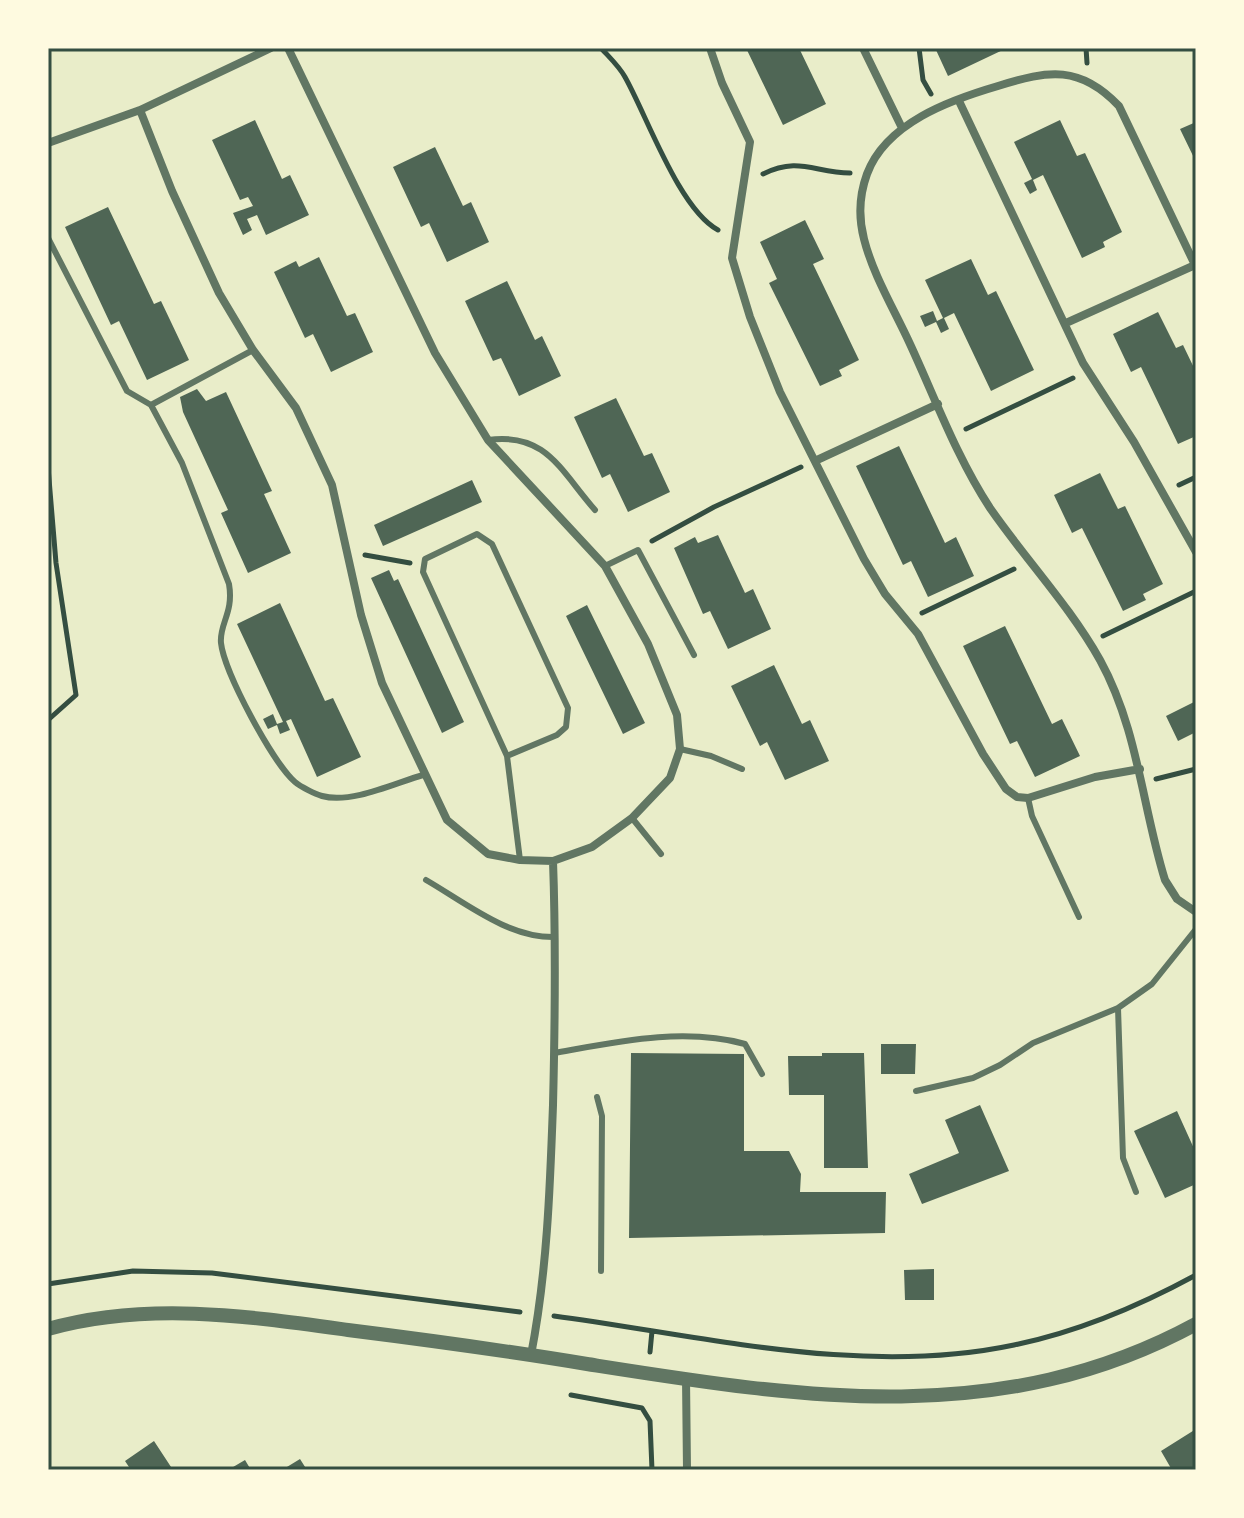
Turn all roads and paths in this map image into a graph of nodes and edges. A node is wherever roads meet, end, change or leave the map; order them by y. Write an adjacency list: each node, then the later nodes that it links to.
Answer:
1 (271, 48): 9 (street)
2 (288, 48): 23 (street)
3 (601, 48): 14 (path)
4 (710, 48): 13 (street)
5 (863, 48): 10 (street)
6 (919, 48): 8 (path)
7 (959, 101): 8 (street); 16 (street); 17 (street)
8 (939, 109): 10 (street)
9 (140, 110): 11 (street); 18 (street)
10 (902, 128): 12 (street)
11 (48, 143)
12 (868, 171): 13 (path); 20 (street)
13 (744, 182): 14 (street)
14 (733, 237): 24 (street)
15 (48, 238): 21 (lane)
16 (1195, 266): 17 (street)
17 (1066, 323): 19 (street)
18 (253, 350): 21 (lane); 28 (street)
19 (1088, 370): 22 (path); 29 (street)
20 (938, 404): 22 (street); 24 (street)
21 (151, 405): 43 (lane)
22 (952, 435): 30 (street)
23 (488, 440): 26 (lane); 32 (street)
24 (817, 460): 27 (path); 34 (street)
25 (48, 467): 37 (path)
26 (595, 510)
27 (638, 550): 32 (lane); 36 (lane)
28 (349, 551): 31 (path); 43 (street)
29 (1196, 552)
30 (1030, 560): 34 (path); 35 (street)
31 (422, 564): 39 (lane); 39 (lane)
32 (605, 566): 38 (street)
33 (1196, 591): 35 (path)
34 (906, 619): 45 (street)
35 (1089, 643): 41 (street)
36 (694, 655)
37 (48, 720)
38 (680, 749): 40 (lane); 46 (street)
39 (507, 756): 48 (lane)
40 (742, 769)
41 (1140, 769): 44 (street); 45 (street)
42 (1196, 769): 44 (path)
43 (423, 775): 48 (street)
44 (1143, 780): 51 (street)
45 (1028, 798): 52 (lane)
46 (632, 818): 47 (lane); 49 (street)
47 (661, 854)
48 (520, 860): 49 (street)
49 (553, 861): 54 (street)
50 (426, 880): 54 (lane)
51 (1196, 912)
52 (1079, 917)
53 (1196, 929): 55 (lane)
54 (556, 937): 56 (street)
55 (1118, 1008): 58 (lane); 60 (lane)
56 (554, 1053): 57 (lane); 64 (street)
57 (762, 1074)
58 (916, 1091)
59 (597, 1097): 61 (lane)
60 (1136, 1192)
61 (601, 1271)
62 (1196, 1275): 67 (path)
63 (48, 1284): 64 (path)
64 (539, 1314): 67 (path); 69 (street)
65 (1196, 1324): 70 (street)
66 (48, 1329): 69 (street)
67 (652, 1331): 68 (path)
68 (650, 1353)
69 (531, 1355): 70 (street)
70 (686, 1378): 75 (street)
71 (571, 1395): 73 (path)
72 (643, 1399): 73 (path)
73 (642, 1408): 74 (path)
74 (652, 1470)
75 (687, 1470)

